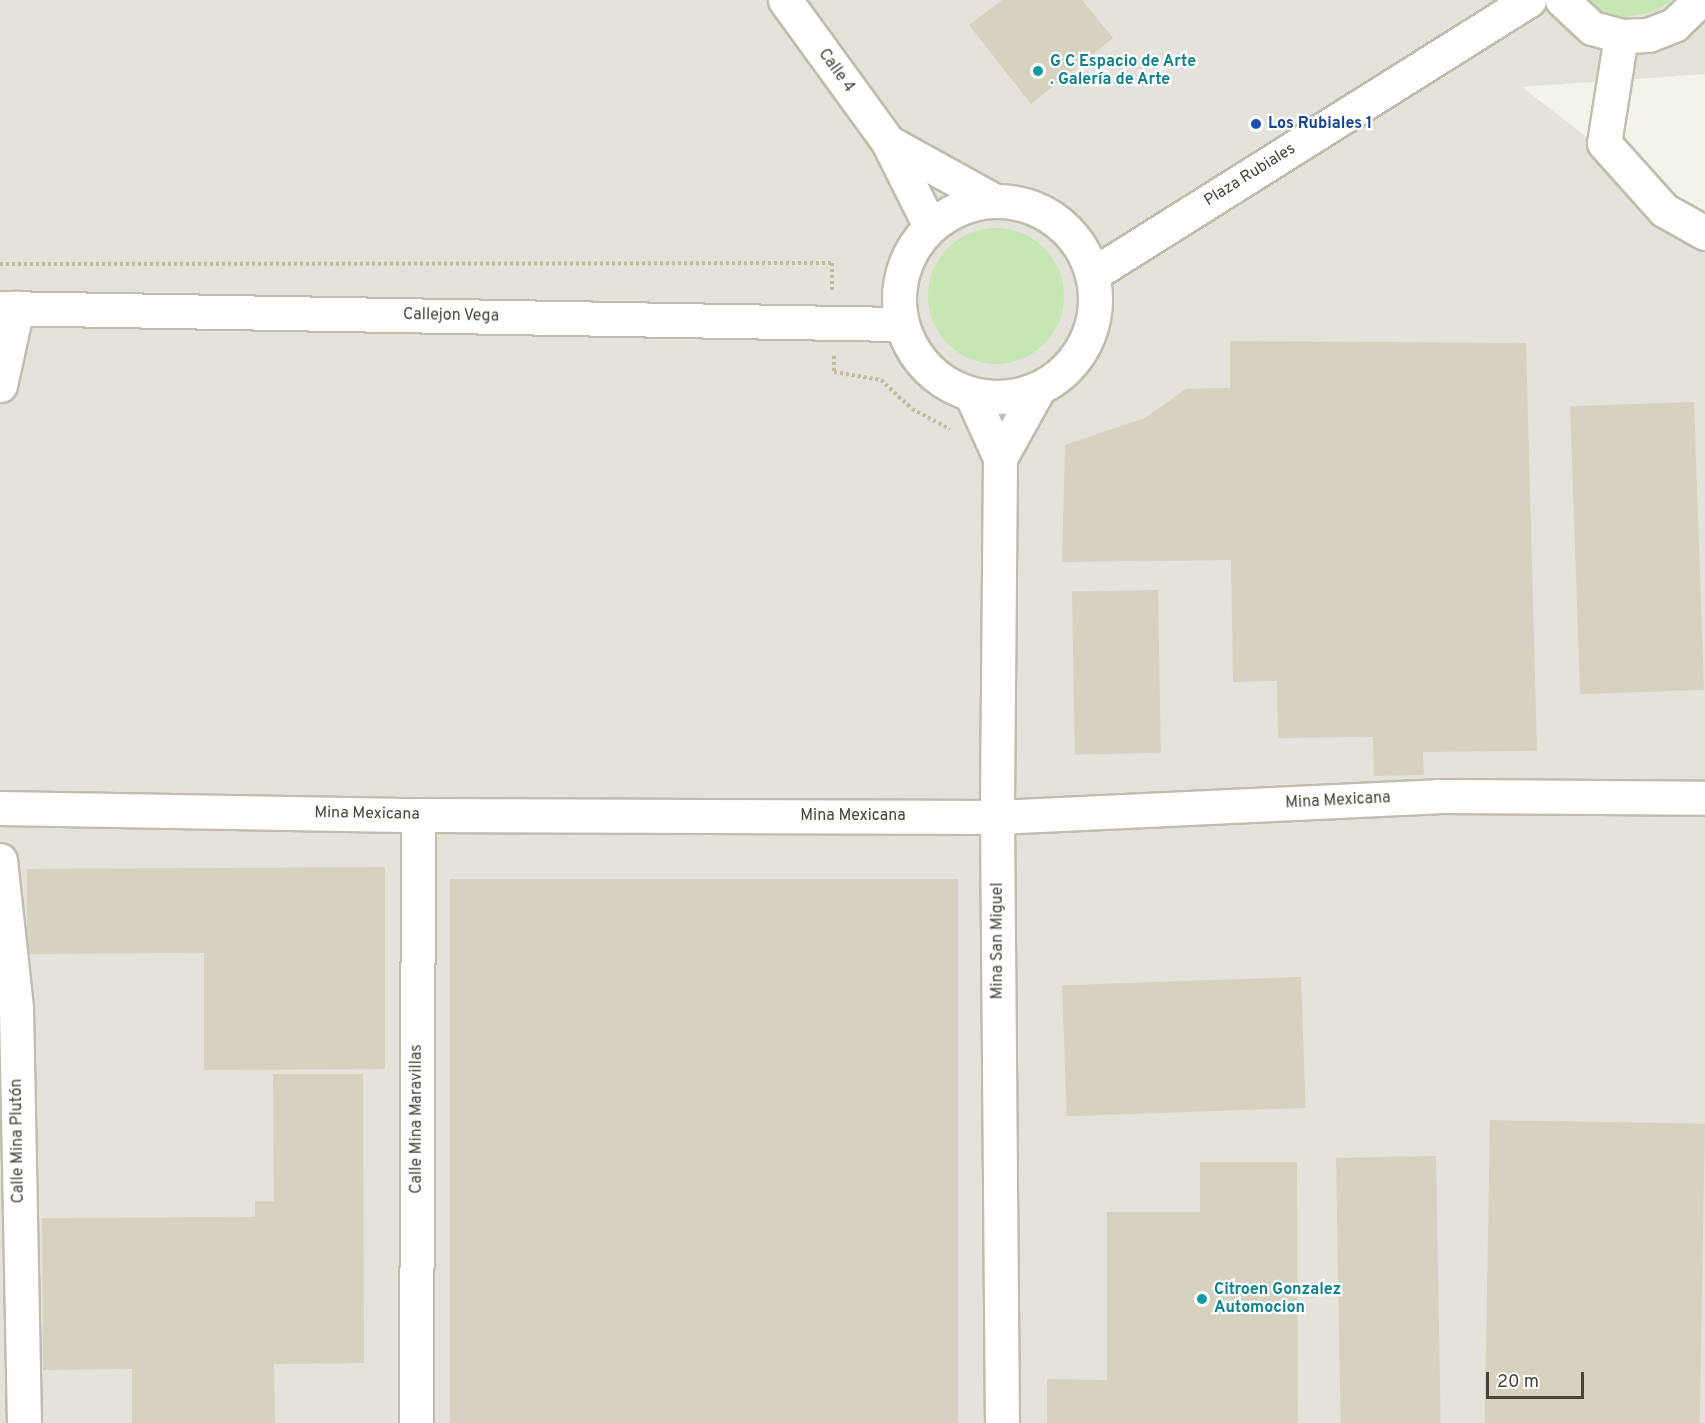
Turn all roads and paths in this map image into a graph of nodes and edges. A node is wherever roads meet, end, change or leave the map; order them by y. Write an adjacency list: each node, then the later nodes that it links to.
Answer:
1 (785, 0): 6 (street, Calle 4)
2 (1528, 0): 11 (street, Plaza Rubiales)
3 (1562, 0): 5 (street)
4 (1700, 0): 5 (street)
5 (1621, 36): 9 (street)
6 (888, 142): 7 (street); 8 (street, Calle 4)
7 (993, 200): 8 (street); 11 (street)
8 (930, 226): 14 (street)
9 (1705, 233)
10 (0, 264): 13 (path)
11 (1093, 274): 16 (street)
12 (8, 308): 13 (street, Callejon Vega); 15 (street)
13 (833, 323): 14 (street, Callejon Vega); 18 (path)
14 (901, 324): 17 (street)
15 (0, 385)
16 (1039, 388): 17 (street); 19 (street)
17 (971, 394): 19 (street)
18 (956, 432)
19 (999, 458): 23 (street, Mina San Miguel)
20 (1705, 798): 23 (street, Mina Mexicana)
21 (0, 808): 22 (street, Mina Mexicana)
22 (418, 815): 23 (street, Mina Mexicana); 26 (street, Calle Mina Maravillas)
23 (997, 817): 27 (street, Mina San Miguel)
24 (0, 860): 25 (street, Calle Mina Plutón)
25 (24, 1423)
26 (416, 1423)
27 (1002, 1423)

